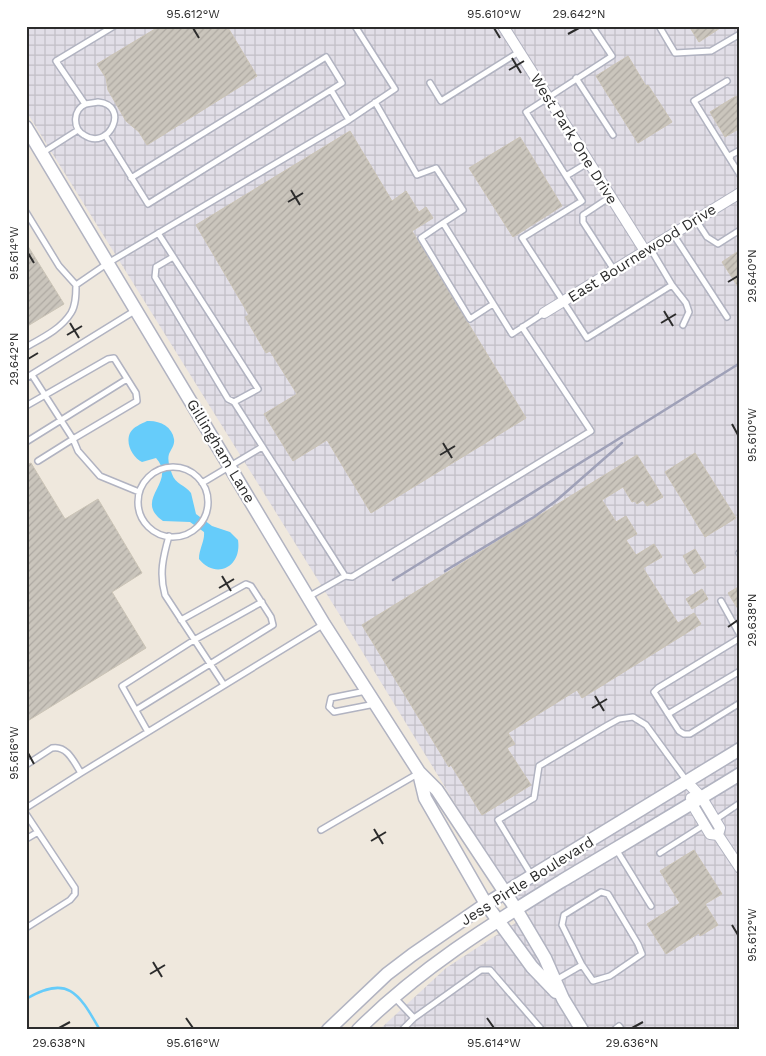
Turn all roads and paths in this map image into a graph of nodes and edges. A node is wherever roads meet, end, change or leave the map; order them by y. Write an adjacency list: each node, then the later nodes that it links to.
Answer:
1 (114, 26): 14 (lane)
2 (355, 26): 13 (lane)
3 (504, 26): 7 (street, West Park One Drive)
4 (592, 26): 8 (lane)
5 (659, 26): 6 (lane)
6 (740, 34)
7 (520, 52): 10 (lane); 12 (street, West Park One Drive)
8 (576, 78): 12 (lane); 18 (lane)
9 (727, 82): 22 (lane)
10 (430, 83)
11 (331, 90): 15 (lane); 26 (lane); 26 (lane)
12 (548, 97): 23 (street, West Park One Drive); 25 (lane)
13 (376, 102): 15 (lane); 31 (lane)
14 (85, 104): 17 (lane); 19 (lane)
15 (349, 120): 33 (lane)
16 (26, 127): 21 (street, Gillingham Lane)
17 (78, 130): 19 (lane); 21 (lane)
18 (612, 135)
19 (105, 136): 26 (lane)
20 (740, 150): 22 (lane)
21 (42, 154): 37 (street, Gillingham Lane)
22 (730, 159): 24 (lane)
23 (589, 162): 25 (lane); 28 (street, West Park One Drive)
24 (740, 175)
25 (566, 176): 41 (lane)
26 (132, 178)
27 (740, 193): 30 (street, East Bournewood Drive)
28 (611, 197): 35 (street, West Park One Drive); 38 (lane)
29 (26, 212): 40 (lane)
30 (696, 220): 32 (lane); 34 (street, East Bournewood Drive)
31 (443, 223): 42 (lane); 42 (lane)
32 (740, 230)
33 (158, 233): 36 (lane); 37 (lane)
34 (672, 234): 35 (street, East Bournewood Drive); 45 (lane)
35 (647, 249): 38 (street, East Bournewood Drive); 39 (lane)
36 (174, 257): 53 (lane); 53 (lane)
37 (108, 263): 40 (lane); 43 (street, Gillingham Lane)
38 (614, 270): 41 (street, East Bournewood Drive)
39 (672, 284): 41 (lane); 46 (lane)
40 (76, 285): 48 (lane)
41 (562, 302): 44 (street, East Bournewood Drive)
42 (493, 304): 47 (lane)
43 (136, 310): 49 (lane); 60 (street, Gillingham Lane)
44 (544, 313): 47 (lane)
45 (727, 317)
46 (683, 325)
47 (522, 328): 64 (lane)
48 (26, 347)
49 (32, 375): 50 (lane); 52 (lane)
50 (26, 378)
51 (127, 379): 52 (lane); 55 (lane); 56 (lane)
52 (45, 395): 54 (lane); 55 (lane)
53 (234, 402): 58 (lane)
54 (26, 406)
55 (61, 420): 56 (lane); 57 (lane)
56 (73, 439): 59 (lane); 62 (lane)
57 (26, 442)
58 (262, 446): 60 (lane); 64 (lane)
59 (38, 461)
60 (229, 466): 61 (lane); 65 (street, Gillingham Lane)
61 (202, 483): 62 (lane); 63 (lane)
62 (140, 492): 63 (lane)
63 (169, 536): 68 (lane)
64 (345, 576): 65 (lane)
65 (308, 597): 69 (street, Gillingham Lane)
66 (720, 601): 70 (lane)
67 (262, 602): 68 (lane); 71 (lane); 72 (lane)
68 (181, 620): 71 (lane)
69 (324, 624): 74 (lane); 75 (street, Gillingham Lane)
70 (740, 636): 79 (lane)
71 (194, 640): 72 (lane); 78 (lane)
72 (210, 664): 74 (lane); 78 (lane)
73 (740, 671): 79 (lane)
74 (224, 685): 80 (lane)
75 (366, 690): 77 (street, Gillingham Lane); 77 (lane)
76 (740, 703): 79 (lane)
77 (375, 704): 84 (street, Gillingham Lane)
78 (136, 710): 80 (lane)
79 (668, 714)
80 (148, 732): 83 (lane)
81 (740, 749): 86 (street, Jess Pirtle Boulevard)
82 (26, 765): 83 (lane)
83 (81, 772): 89 (lane)
84 (419, 772): 93 (lane); 101 (street, Gillingham Lane); 102 (street, Gillingham Lane)
85 (740, 774): 87 (street, Jess Pirtle Boulevard)
86 (687, 782): 87 (street); 100 (street, Jess Pirtle Boulevard); 100 (lane)
87 (697, 801): 91 (street); 92 (street); 97 (street, Jess Pirtle Boulevard)
88 (740, 803): 91 (lane)
89 (26, 808)
90 (26, 814): 94 (lane)
91 (715, 820): 95 (street)
92 (704, 825): 95 (street); 98 (lane)
93 (321, 830)
94 (38, 832): 96 (lane); 106 (lane)
95 (718, 835): 99 (street)
96 (26, 839)
97 (616, 849): 103 (lane); 104 (street, Jess Pirtle Boulevard)
98 (660, 853)
99 (740, 868)
100 (532, 877): 101 (street, Jess Pirtle Boulevard)
101 (505, 893): 102 (street, Jess Pirtle Boulevard); 104 (street, Gillingham Lane)
102 (486, 904): 105 (street, Gillingham Lane); 112 (street, Jess Pirtle Boulevard)
103 (651, 906)
104 (516, 909): 105 (street, Jess Pirtle Boulevard); 108 (street, Gillingham Lane)
105 (498, 920): 109 (street, Jess Pirtle Boulevard); 110 (street, Gillingham Lane)
106 (26, 928)
107 (582, 965): 107 (lane); 108 (lane)
108 (555, 980): 110 (street, Gillingham Lane)
109 (394, 996): 111 (lane); 113 (street, Jess Pirtle Boulevard)
110 (563, 999): 116 (street, Gillingham Lane)
111 (414, 1018): 114 (lane); 115 (lane)
112 (328, 1030)
113 (358, 1030)
114 (402, 1030)
115 (542, 1030)
116 (582, 1030)
117 (614, 1030): 118 (lane)
118 (622, 1030)

